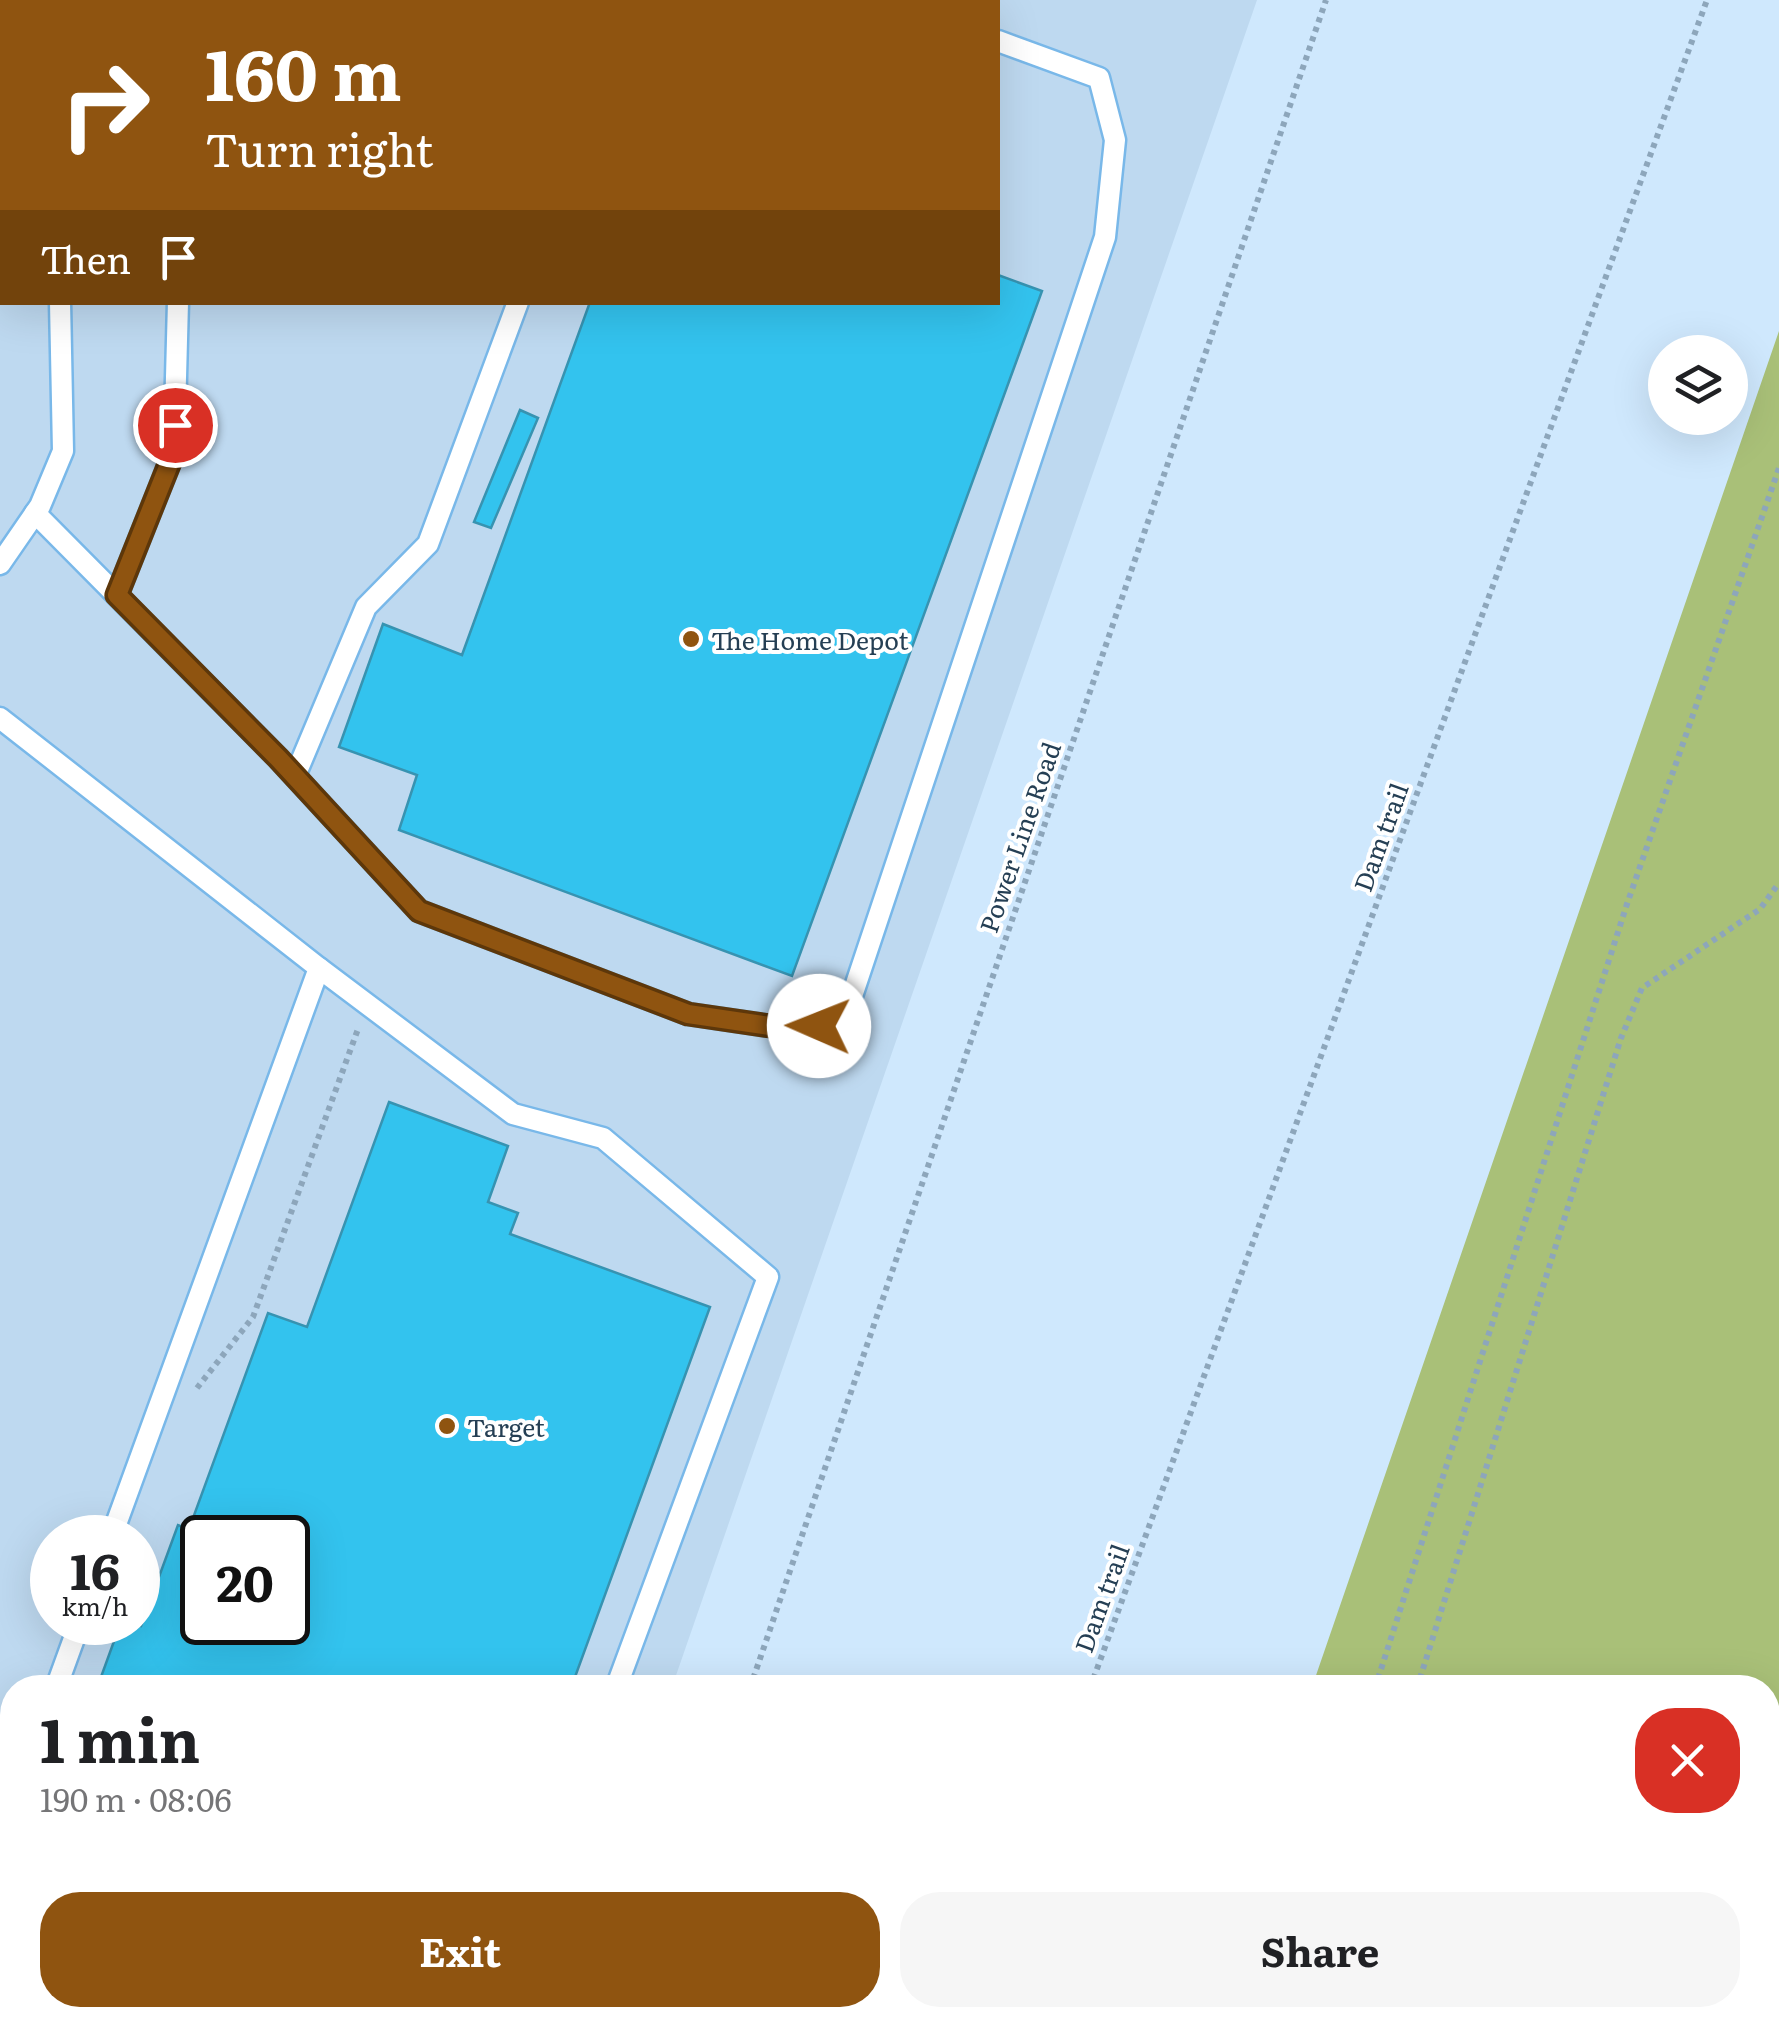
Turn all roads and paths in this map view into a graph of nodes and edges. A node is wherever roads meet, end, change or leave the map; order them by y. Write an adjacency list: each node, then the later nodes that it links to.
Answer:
1 (1326, 0): 21 (path, Power Line Road)
2 (1707, 0): 22 (path, Dam trail)
3 (1000, 42): 12 (lane)
4 (60, 305): 8 (lane)
5 (178, 305): 10 (lane)
6 (517, 305): 12 (lane)
7 (1779, 468): 23 (path)
8 (35, 513): 9 (lane); 10 (lane)
9 (0, 564)
10 (117, 595): 12 (lane)
11 (0, 718): 14 (lane)
12 (295, 776)
13 (1779, 883): 24 (path)
14 (319, 968): 15 (lane); 17 (lane)
15 (367, 1004): 16 (path); 20 (lane)
16 (188, 1400)
17 (119, 1515)
18 (72, 1645): 19 (lane)
19 (61, 1675)
20 (621, 1675)
21 (754, 1675)
22 (1095, 1675)
23 (1379, 1675)
24 (1421, 1675)

